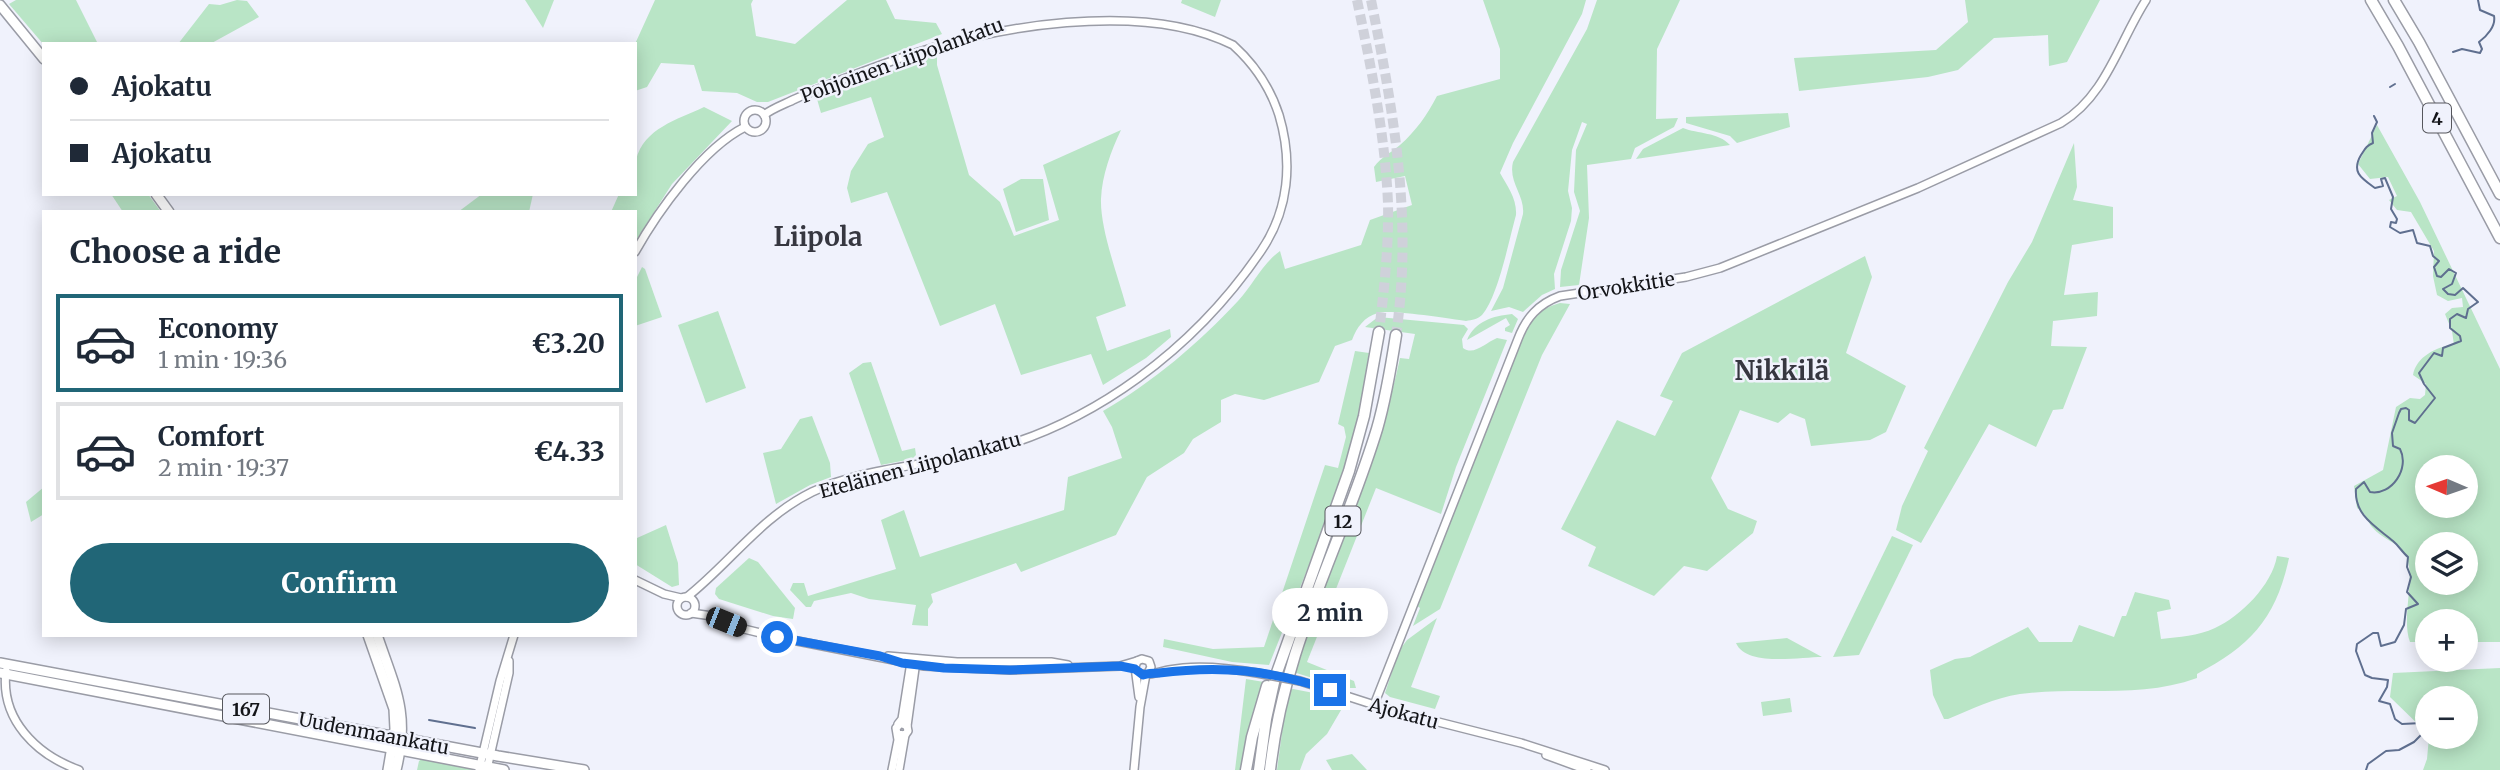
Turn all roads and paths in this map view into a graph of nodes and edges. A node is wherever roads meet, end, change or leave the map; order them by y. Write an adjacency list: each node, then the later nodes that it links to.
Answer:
1 (2146, 0): 29 (street, Orvokkitie)
2 (2371, 0): 11 (highway, 4)
3 (2394, 0): 10 (highway, 4)
4 (0, 5): 7 (main road)
5 (1004, 22): 8 (street, Pohjoinen Liipolankatu)
6 (1206, 25): 18 (street, Eteläinen Liipolankatu)
7 (42, 57)
8 (764, 115): 9 (street); 9 (street)
9 (745, 128): 12 (street)
10 (2500, 194)
11 (2500, 238)
12 (637, 249)
13 (1378, 332): 15 (highway, 12)
14 (1396, 335): 49 (highway, 12)
15 (1318, 556): 47 (highway); 48 (highway, 12)
16 (637, 581): 17 (street)
17 (664, 594): 18 (street); 19 (street)
18 (689, 600): 19 (street); 20 (street); 21 (street)
19 (677, 609): 20 (street)
20 (691, 613): 21 (street)
21 (712, 616): 25 (street)
22 (369, 637): 34 (main road)
23 (378, 637): 34 (main road)
24 (514, 637): 37 (street)
25 (914, 661): 26 (street); 31 (street); 32 (street)
26 (1136, 667): 28 (street); 28 (street); 30 (street)
27 (3, 668): 34 (main road, Uudenmaankatu / 167); 36 (main road, Uudenmaankatu / 167); 39 (street)
28 (1148, 670): 29 (street, Ajokatu, bridge); 30 (street)
29 (1374, 705): 35 (street, Ajokatu)
30 (1140, 707): 46 (street)
31 (898, 724): 32 (street); 33 (street)
32 (907, 726): 33 (street)
33 (901, 735): 44 (street); 45 (street)
34 (398, 738): 36 (main road); 37 (main road, Uudenmaankatu / 167)
35 (1513, 742): 50 (street, Ajokatu); 51 (street, Ajokatu)
36 (397, 749): 38 (main road, Uudenmaankatu / 167); 40 (main road); 41 (main road)
37 (486, 754): 38 (street); 43 (main road, Uudenmaankatu / 167)
38 (483, 768): 42 (main road, Uudenmaankatu / 167)
39 (79, 770)
40 (388, 770)
41 (396, 770)
42 (504, 770)
43 (584, 770)
44 (892, 770)
45 (899, 770)
46 (1134, 770)
47 (1246, 770)
48 (1259, 770)
49 (1270, 770)
50 (1587, 770)
51 (1605, 770)

